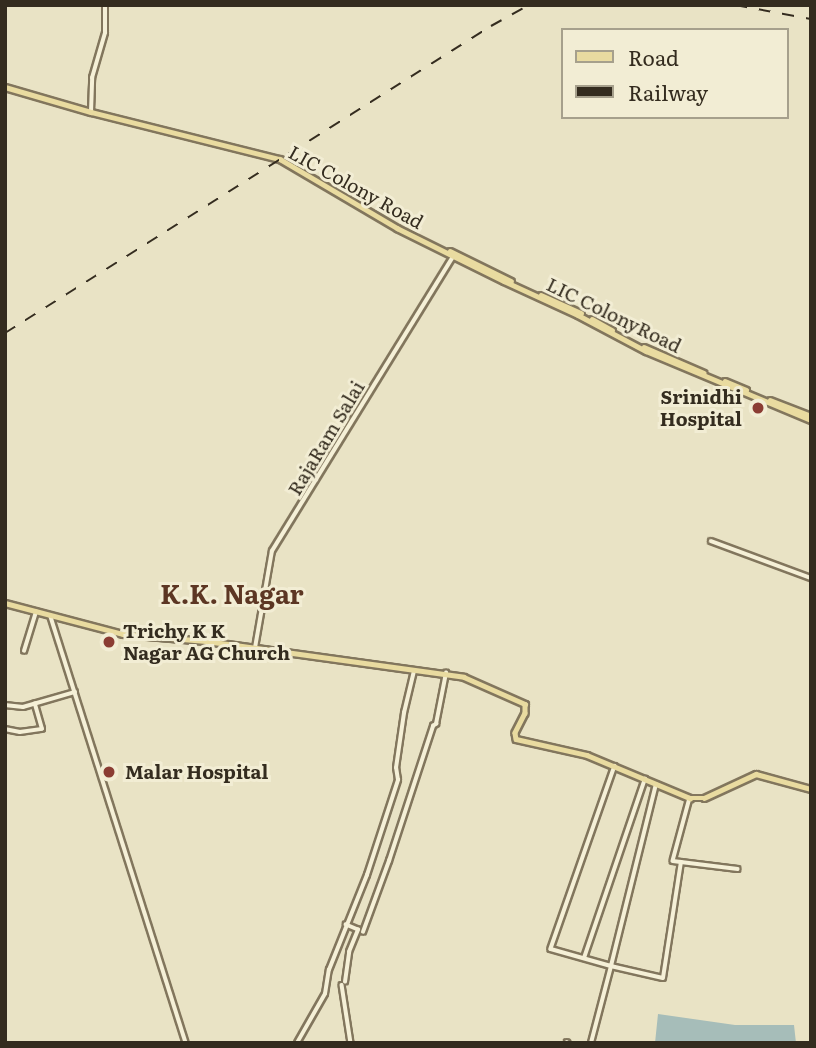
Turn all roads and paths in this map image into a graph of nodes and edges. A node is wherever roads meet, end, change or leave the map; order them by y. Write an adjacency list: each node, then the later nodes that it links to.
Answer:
1 (105, 5): 3 (street)
2 (5, 87): 3 (main road, LIC Colony Road)
3 (91, 112): 4 (main road, LIC Colony Road)
4 (408, 232): 5 (main road, LIC ColonyRoad)
5 (455, 254): 6 (main road, LIC ColonyRoad); 14 (street, RajaRam Salai)
6 (634, 343): 7 (main road, LIC ColonyRoad); 7 (main road, LIC ColonyRoad)
7 (731, 385): 8 (main road, LIC ColonyRoad)
8 (811, 418)
9 (711, 541): 10 (street)
10 (811, 578)
11 (5, 603): 12 (main road)
12 (36, 612): 13 (main road); 15 (street)
13 (51, 617): 14 (main road); 18 (street)
14 (256, 648): 16 (main road)
15 (24, 651)
16 (414, 671): 17 (main road); 29 (street)
17 (446, 673): 22 (main road); 30 (street)
18 (75, 692): 19 (street); 33 (street)
19 (35, 704): 20 (street); 21 (street)
20 (6, 707)
21 (5, 729)
22 (615, 766): 23 (main road); 31 (street)
23 (645, 779): 24 (main road); 31 (street)
24 (656, 785): 26 (main road); 32 (street)
25 (811, 789): 26 (main road)
26 (690, 798): 27 (street)
27 (681, 862): 28 (street); 32 (street)
28 (738, 869)
29 (346, 925): 34 (street); 35 (street)
30 (363, 932)
31 (584, 958): 32 (street)
32 (611, 966): 36 (street)
33 (186, 1043)
34 (298, 1043)
35 (351, 1043)
36 (591, 1043)

